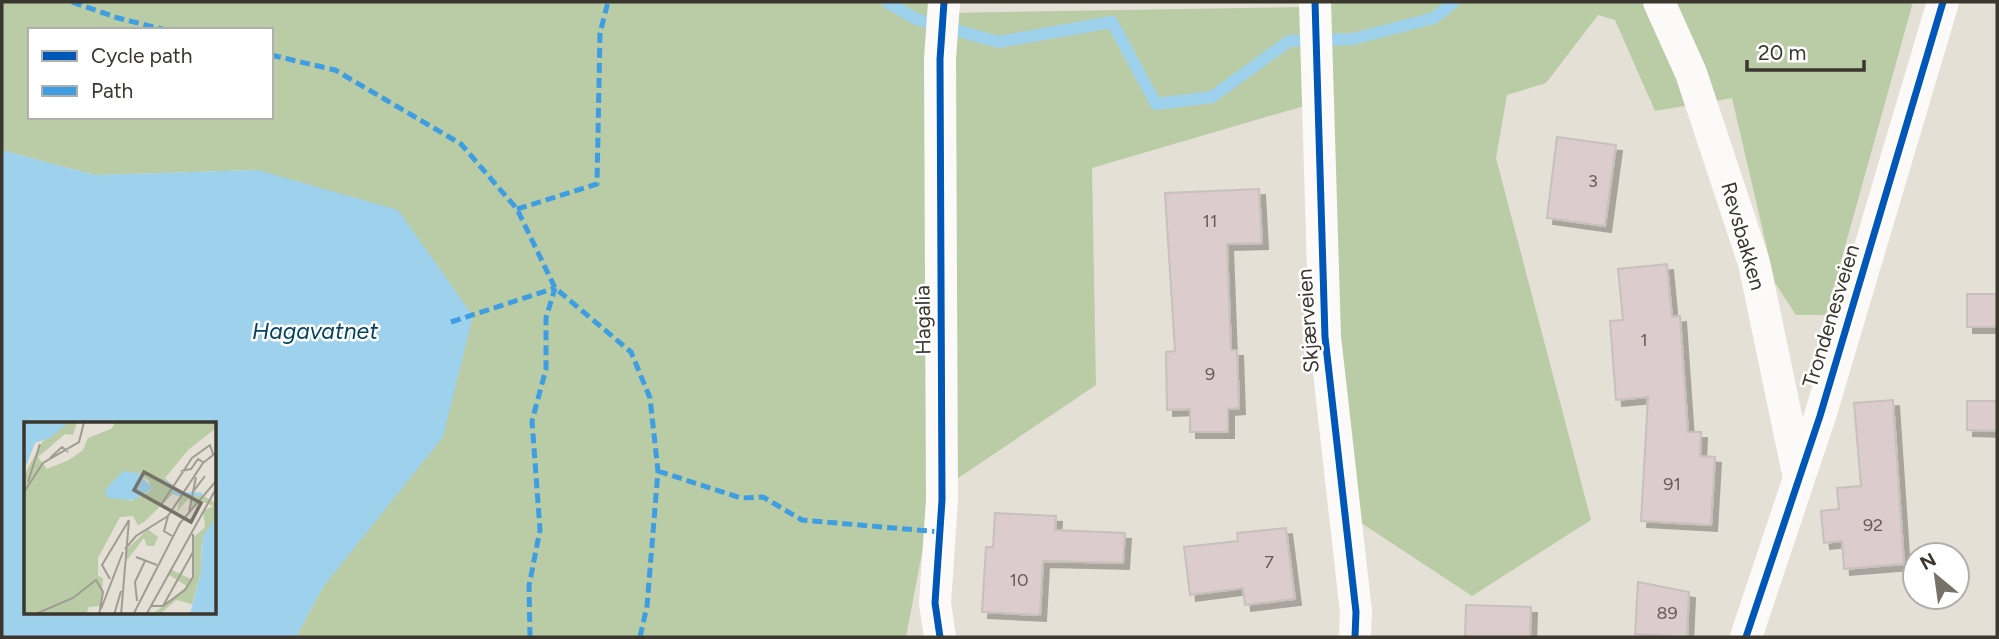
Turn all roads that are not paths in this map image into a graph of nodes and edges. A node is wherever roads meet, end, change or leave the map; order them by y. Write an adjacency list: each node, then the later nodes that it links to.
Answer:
1 (944, 2): 6 (street, Hagalia)
2 (1315, 2): 7 (street, Skjærveien)
3 (1659, 2): 5 (street, Revsbakken)
4 (1943, 2): 5 (street, Trondenesveien)
5 (1799, 478): 8 (street, Trondenesveien)
6 (940, 637)
7 (1355, 637)
8 (1746, 637)

